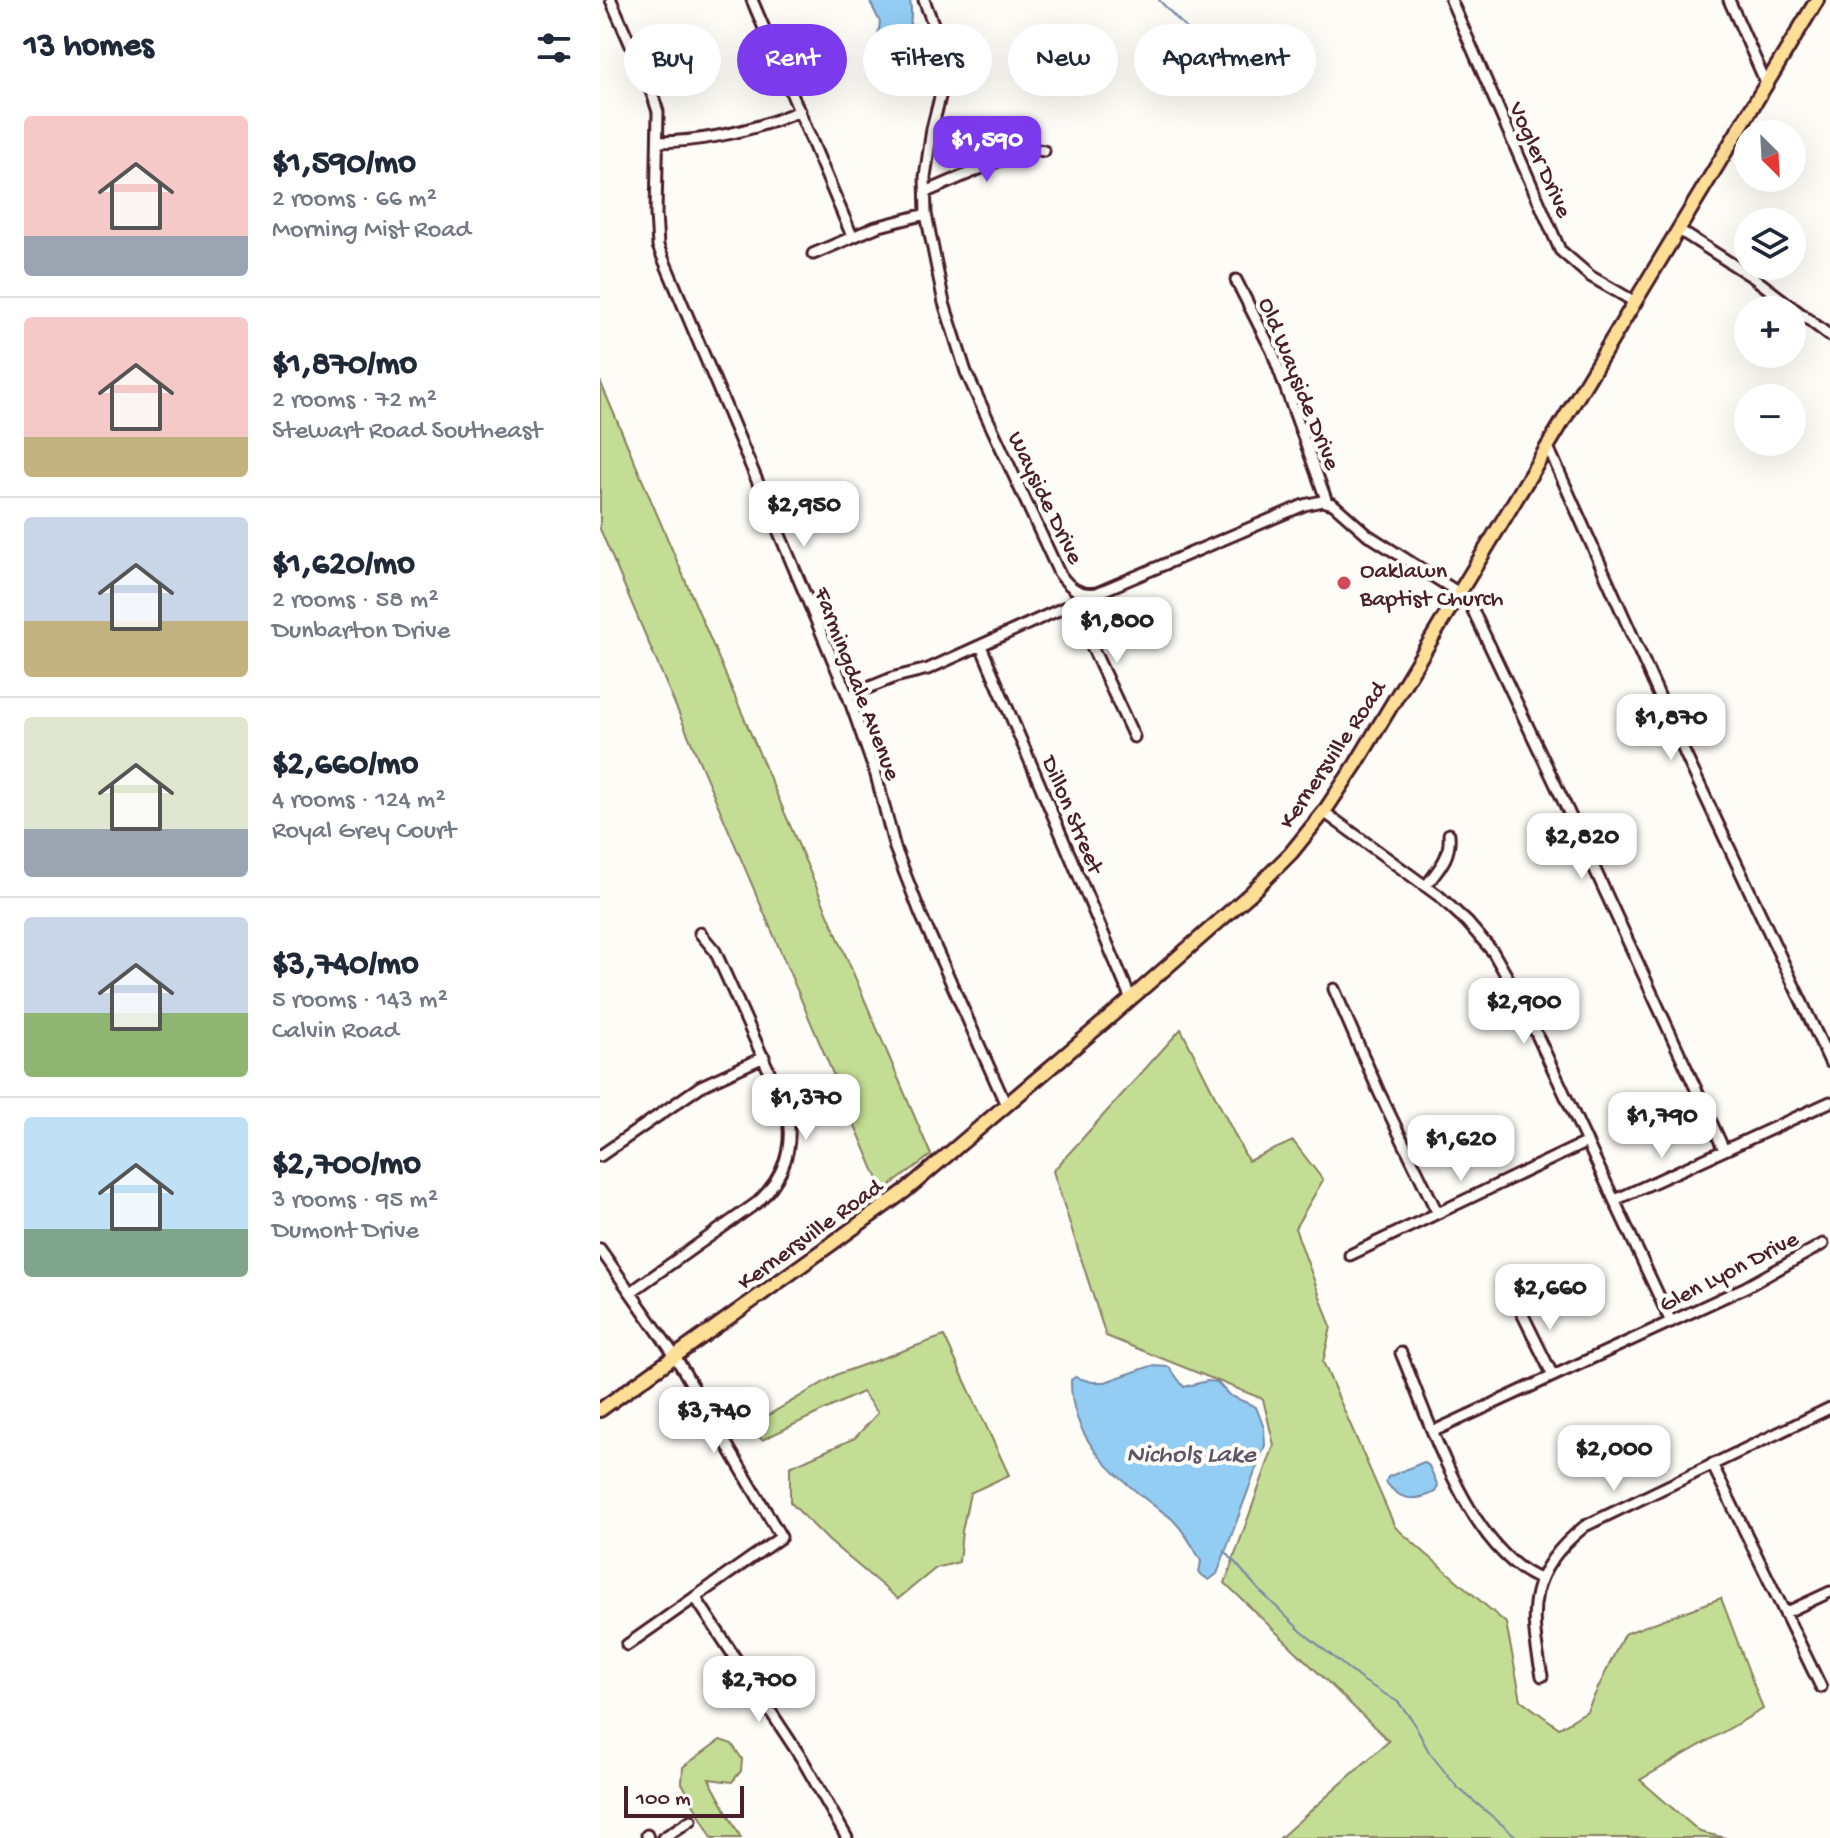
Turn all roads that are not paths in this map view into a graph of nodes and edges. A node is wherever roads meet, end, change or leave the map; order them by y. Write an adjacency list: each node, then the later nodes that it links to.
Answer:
1 (611, 0): 9 (street, Farmingdale Avenue)
2 (752, 0): 8 (street)
3 (924, 0): 11 (street, Wayside Drive)
4 (1451, 0): 17 (street, Vogler Drive)
5 (1729, 0): 7 (street)
6 (1817, 0): 7 (main road, Kernersville Road)
7 (1766, 83): 13 (main road, Kernersville Road)
8 (800, 111): 9 (street); 14 (street)
9 (658, 142): 25 (street, Farmingdale Avenue)
10 (1044, 151): 11 (street)
11 (926, 192): 12 (street, Wayside Drive)
12 (926, 214): 14 (street); 21 (street, Wayside Drive)
13 (1679, 230): 17 (main road, Kernersville Road); 18 (street)
14 (852, 236): 15 (street)
15 (813, 254)
16 (1236, 280): 20 (street, Old Wayside Drive)
17 (1635, 302): 19 (main road, Kernersville Road)
18 (1830, 336)
19 (1548, 447): 22 (main road, Kernersville Road); 34 (street)
20 (1327, 502): 21 (street, Wayside Drive); 22 (street)
21 (1081, 593): 23 (street)
22 (1460, 593): 27 (main road, Kernersville Road); 38 (street)
23 (1072, 604): 24 (street); 26 (street)
24 (981, 646): 25 (street); 32 (street, Dillon Street)
25 (848, 696): 36 (street, Farmingdale Avenue)
26 (1134, 737)
27 (1324, 812): 29 (street); 32 (main road, Kernersville Road)
28 (1449, 834): 29 (street)
29 (1426, 886): 37 (street)
30 (700, 933): 33 (street)
31 (1334, 989): 41 (street)
32 (1131, 999): 36 (main road, Kernersville Road)
33 (764, 1057): 39 (street); 45 (street)
34 (1830, 1062)
35 (1830, 1102): 38 (street)
36 (1006, 1105): 49 (main road, Kernersville Road)
37 (1587, 1142): 40 (street); 41 (street)
38 (1724, 1150): 40 (street)
39 (600, 1156)
40 (1615, 1200): 47 (street)
41 (1437, 1212): 44 (street)
42 (1823, 1244): 47 (street, Glen Lyon Drive)
43 (600, 1249): 45 (street)
44 (1350, 1255)
45 (631, 1292): 49 (street)
46 (1517, 1303): 50 (street)
47 (1671, 1322): 50 (street, Glen Lyon Drive)
48 (1401, 1353): 53 (street)
49 (675, 1356): 52 (main road, Kernersville Road); 57 (street)
50 (1553, 1376): 53 (street, Glen Lyon Drive)
51 (1830, 1408): 54 (street)
52 (600, 1410)
53 (1434, 1431): 55 (street)
54 (1712, 1464): 55 (street); 58 (street)
55 (1540, 1579): 60 (street)
56 (1830, 1592): 58 (street)
57 (695, 1597): 59 (street); 64 (street)
58 (1785, 1613): 61 (street)
59 (627, 1645)
60 (1542, 1676)
61 (1821, 1687)
62 (691, 1820): 63 (street)
63 (663, 1838)
64 (847, 1838)

